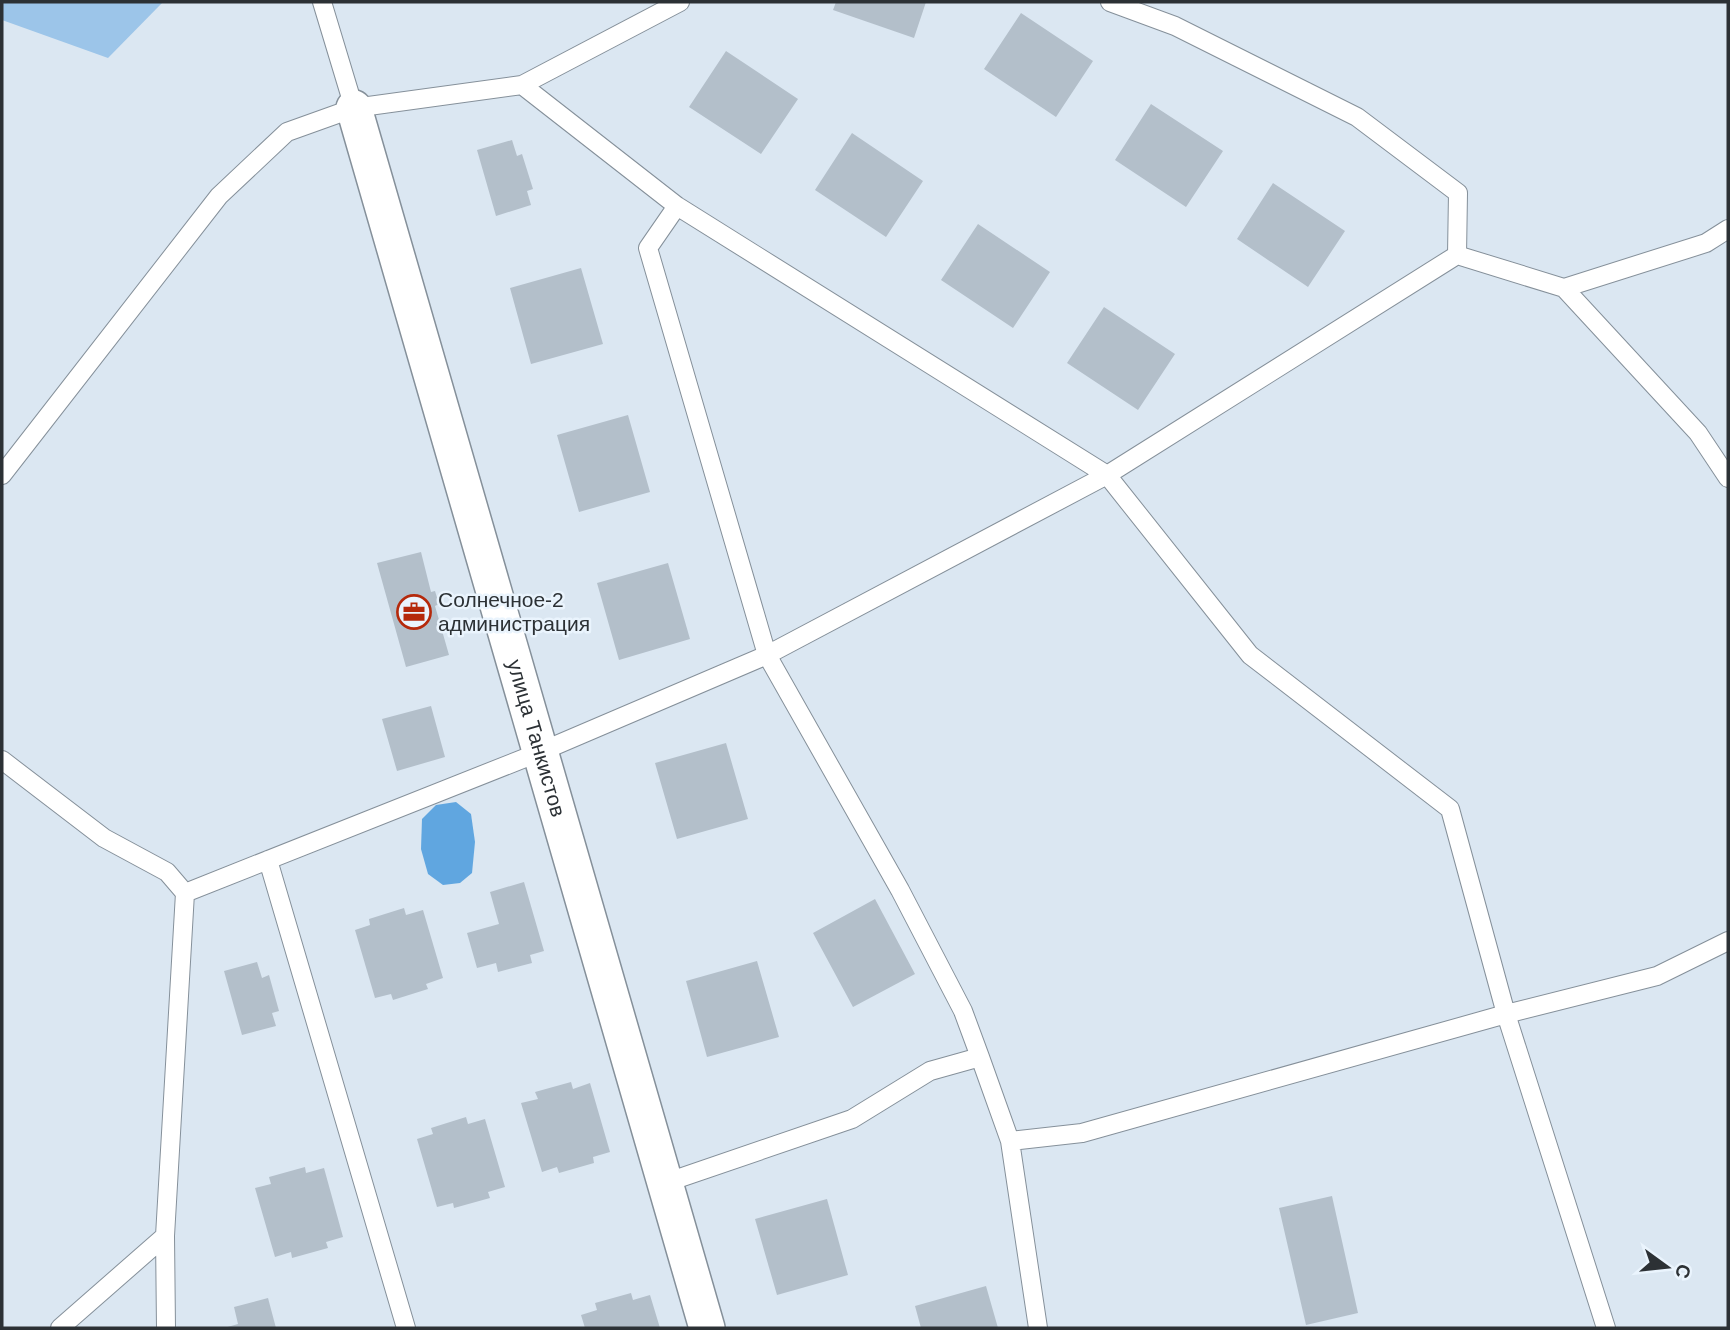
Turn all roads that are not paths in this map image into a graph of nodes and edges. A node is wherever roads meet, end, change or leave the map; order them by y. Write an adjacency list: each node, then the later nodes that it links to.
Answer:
1 (322, 2): 5 (lane)
2 (680, 2): 4 (lane)
3 (1110, 2): 8 (lane)
4 (522, 85): 5 (lane); 6 (lane)
5 (354, 108): 10 (lane); 14 (street, улица Танкистов)
6 (677, 206): 11 (lane); 13 (lane)
7 (1728, 229): 9 (lane)
8 (1457, 255): 9 (lane); 11 (lane)
9 (1564, 288): 12 (lane)
10 (2, 475)
11 (1107, 475): 13 (lane); 19 (lane)
12 (1728, 478)
13 (767, 655): 14 (lane); 20 (lane)
14 (540, 752): 16 (lane); 22 (street, улица Танкистов)
15 (2, 760): 17 (lane)
16 (268, 860): 17 (lane); 26 (lane)
17 (185, 893): 23 (lane)
18 (1728, 941): 19 (lane)
19 (1506, 1014): 21 (lane); 29 (lane)
20 (980, 1057): 21 (lane); 22 (lane)
21 (1010, 1141): 28 (lane)
22 (665, 1183): 27 (street, улица Танкистов)
23 (165, 1236): 24 (lane); 25 (lane)
24 (60, 1328)
25 (166, 1328)
26 (407, 1328)
27 (707, 1328)
28 (1038, 1328)
29 (1606, 1328)

